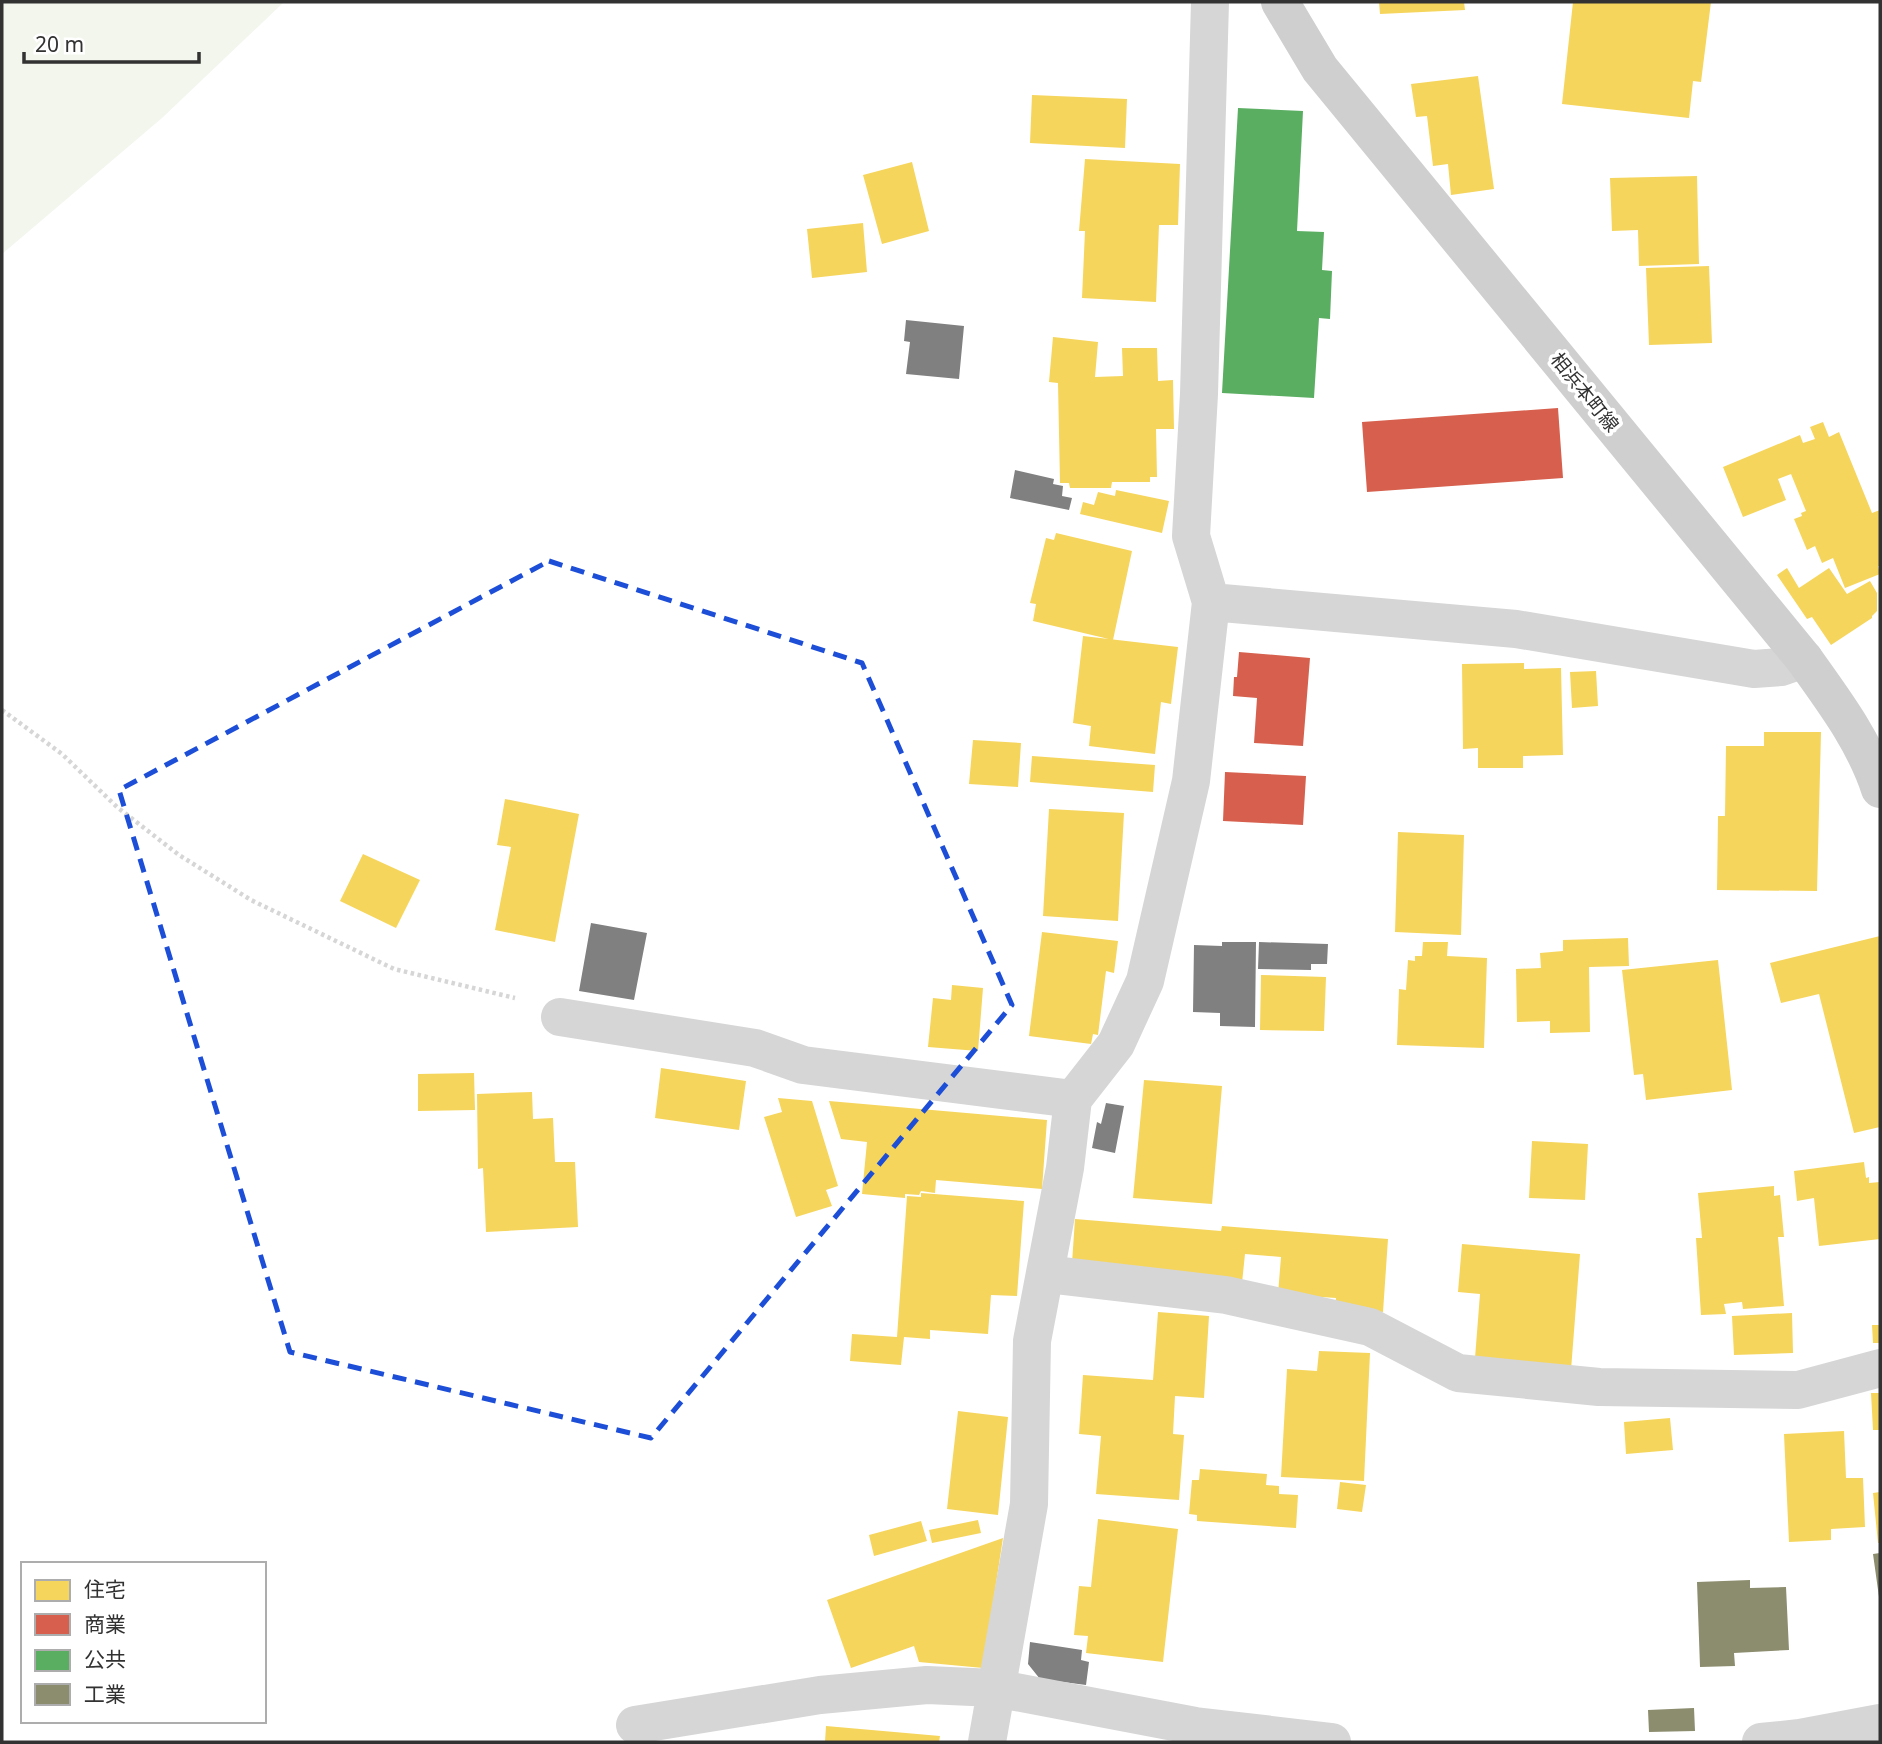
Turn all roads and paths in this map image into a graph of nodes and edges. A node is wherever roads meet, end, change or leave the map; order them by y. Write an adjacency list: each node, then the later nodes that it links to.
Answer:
1 (1210, 2): 3 (street)
2 (1280, 2): 4 (main road, 相浜本町線)
3 (1211, 602): 4 (street); 8 (street)
4 (1804, 659): 6 (main road, 相浜本町線)
5 (2, 710): 7 (path)
6 (1880, 789)
7 (559, 1017): 8 (street)
8 (1073, 1099): 9 (street)
9 (1046, 1274): 10 (street); 11 (street)
10 (1880, 1368)
11 (995, 1688): 13 (street); 14 (street); 15 (street)
12 (1880, 1723): 16 (street)
13 (635, 1725)
14 (987, 1742)
15 (1332, 1742)
16 (1761, 1742)

